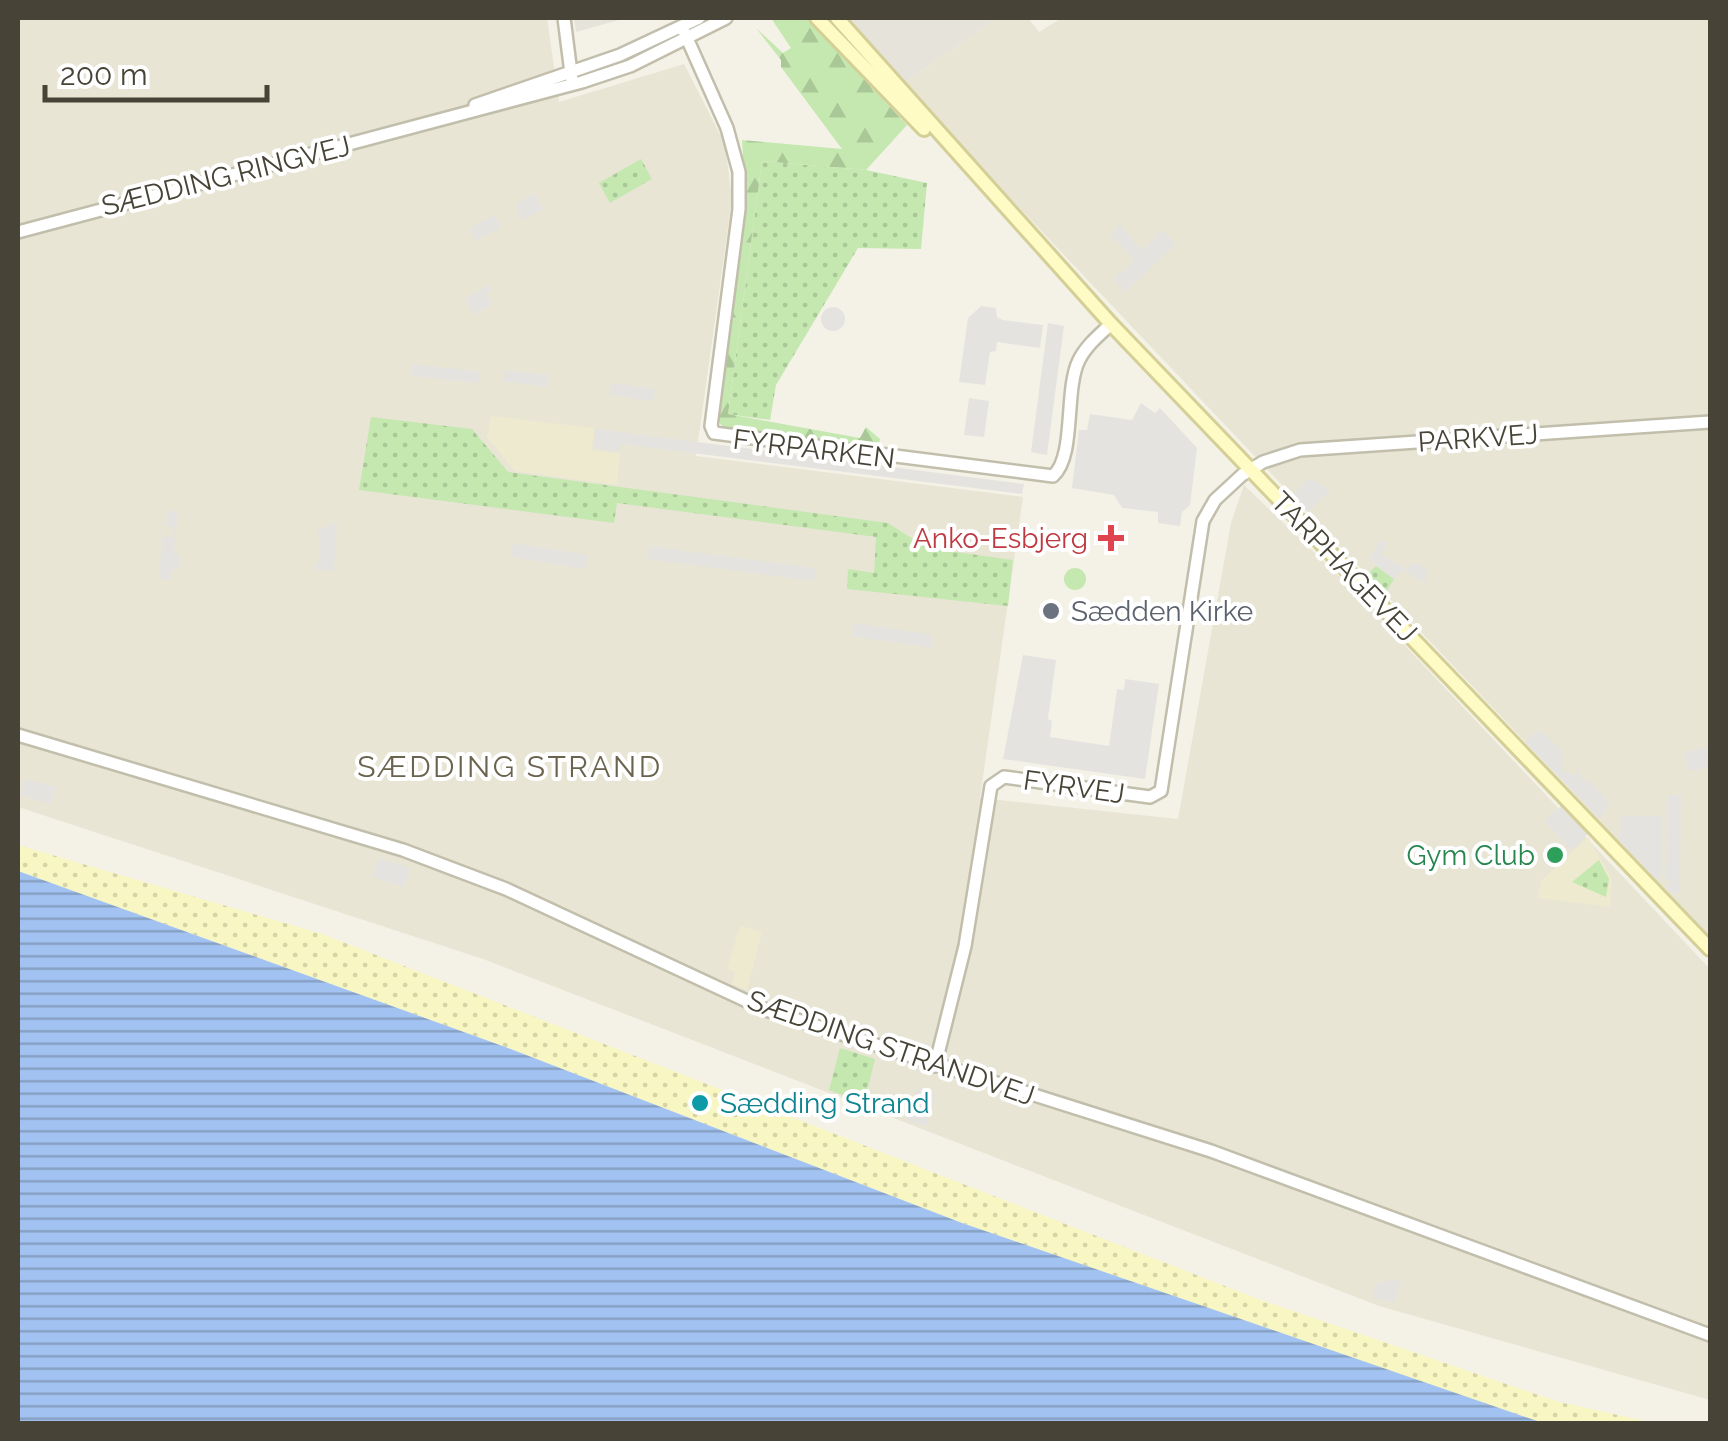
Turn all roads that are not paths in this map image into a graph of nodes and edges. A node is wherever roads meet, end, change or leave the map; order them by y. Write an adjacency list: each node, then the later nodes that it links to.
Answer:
1 (699, 18): 7 (street, SÆDDING RINGVEJ)
2 (726, 18): 7 (street, SÆDDING RINGVEJ)
3 (817, 18): 10 (main road, TARPHAGEVEJ)
4 (829, 18): 8 (main road)
5 (840, 18): 8 (main road)
6 (564, 22): 9 (street)
7 (682, 34): 9 (street, SÆDDING RINGVEJ); 12 (street, FYRPARKEN)
8 (852, 36): 10 (main road, TARPHAGEVEJ)
9 (576, 78): 11 (street, SÆDDING RINGVEJ)
10 (980, 182): 12 (main road, TARPHAGEVEJ)
11 (18, 232)
12 (1111, 324): 14 (main road, TARPHAGEVEJ)
13 (1710, 422): 14 (street, PARKVEJ)
14 (1250, 470): 16 (main road, TARPHAGEVEJ); 17 (street, FYRVEJ)
15 (18, 735): 17 (street, SÆDDING STRANDVEJ)
16 (1710, 950)
17 (935, 1066): 18 (street, SÆDDING STRANDVEJ)
18 (1710, 1335)

